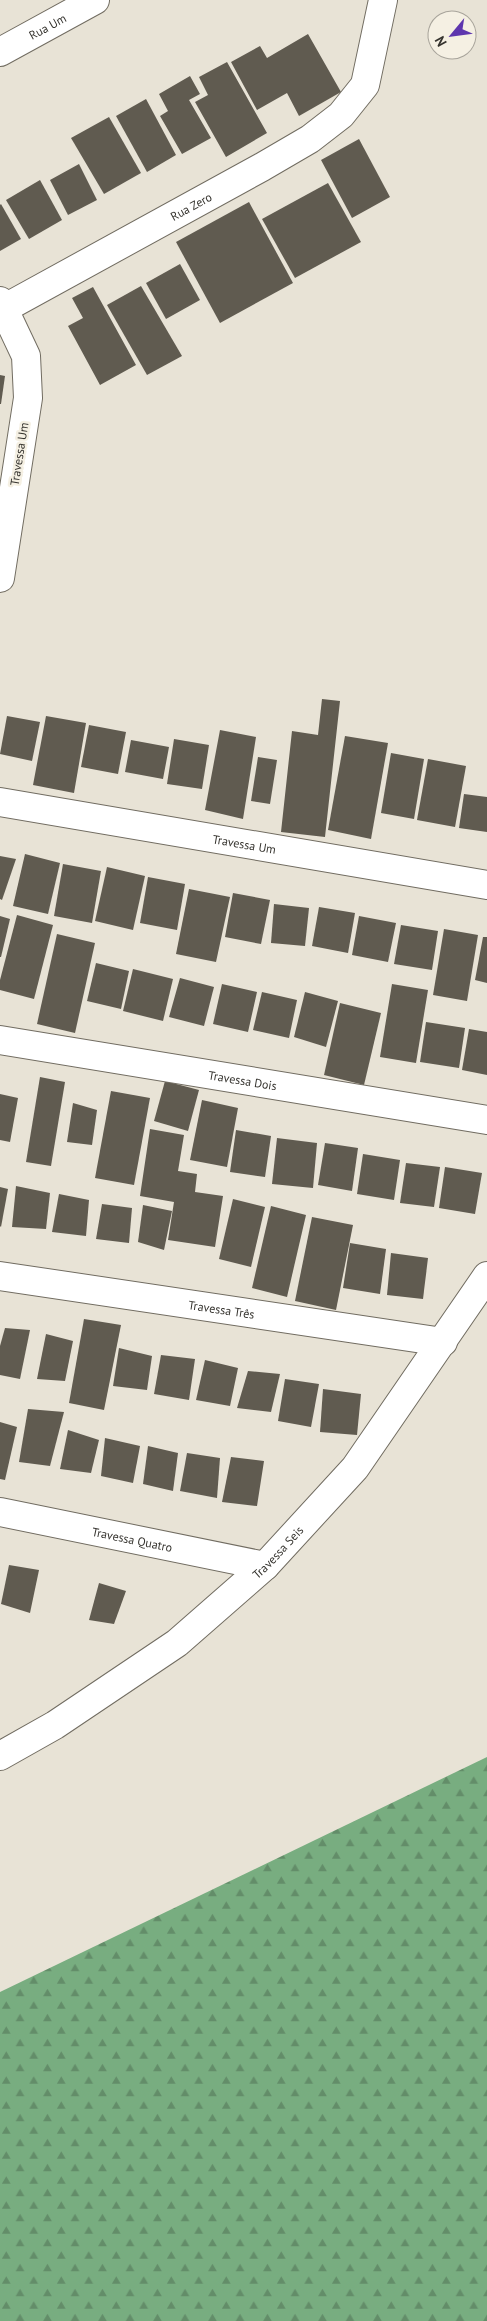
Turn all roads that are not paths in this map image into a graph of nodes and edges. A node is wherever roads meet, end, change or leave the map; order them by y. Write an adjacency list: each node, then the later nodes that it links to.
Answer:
1 (95, 0): 3 (street, Rua Um)
2 (383, 0): 4 (street, Rua Zero)
3 (0, 52)
4 (2, 305): 6 (street)
5 (0, 352): 6 (street)
6 (26, 356): 7 (street, Travessa Um)
7 (0, 578)
8 (0, 802): 9 (street, Travessa Um)
9 (487, 886)
10 (0, 1040): 11 (street, Travessa Dois)
11 (487, 1120)
12 (0, 1276): 14 (street, Travessa Três)
13 (487, 1276): 14 (street, Travessa Seis)
14 (443, 1342): 16 (street, Travessa Seis)
15 (0, 1512): 16 (street, Travessa Quatro)
16 (265, 1566): 17 (street, Travessa Seis)
17 (0, 1756)

